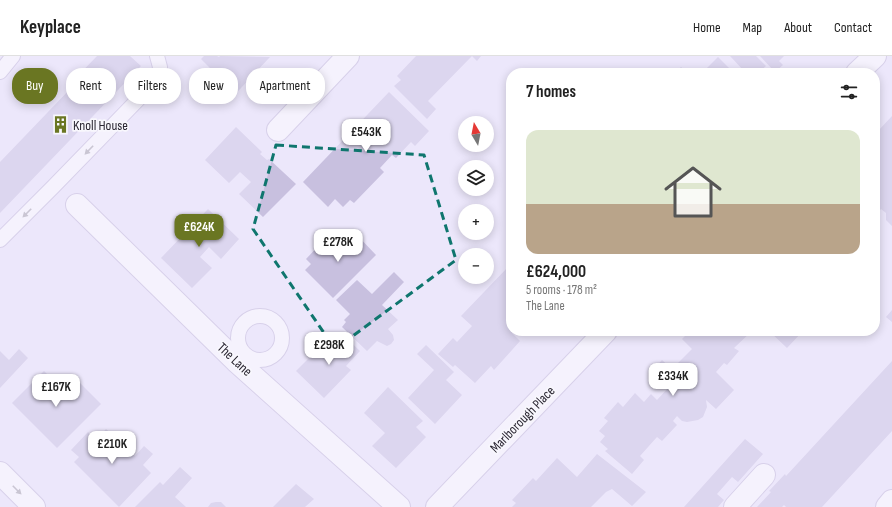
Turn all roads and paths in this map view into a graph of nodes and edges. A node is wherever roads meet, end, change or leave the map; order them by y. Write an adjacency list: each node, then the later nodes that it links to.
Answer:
1 (13, 56): 6 (lane)
2 (157, 56): 9 (lane, one-way to 9)
3 (348, 56): 7 (street)
4 (875, 56): 5 (street)
5 (863, 68)
6 (0, 72)
7 (278, 130)
8 (77, 204): 15 (street, The Lane)
9 (0, 240)
10 (601, 336): 16 (street, Marlborough Place)
11 (0, 473): 14 (street, one-way to 14)
12 (764, 475): 17 (street)
13 (892, 501): 18 (street)
14 (34, 507)
15 (399, 507)
16 (437, 507)
17 (736, 507)
18 (887, 507)

